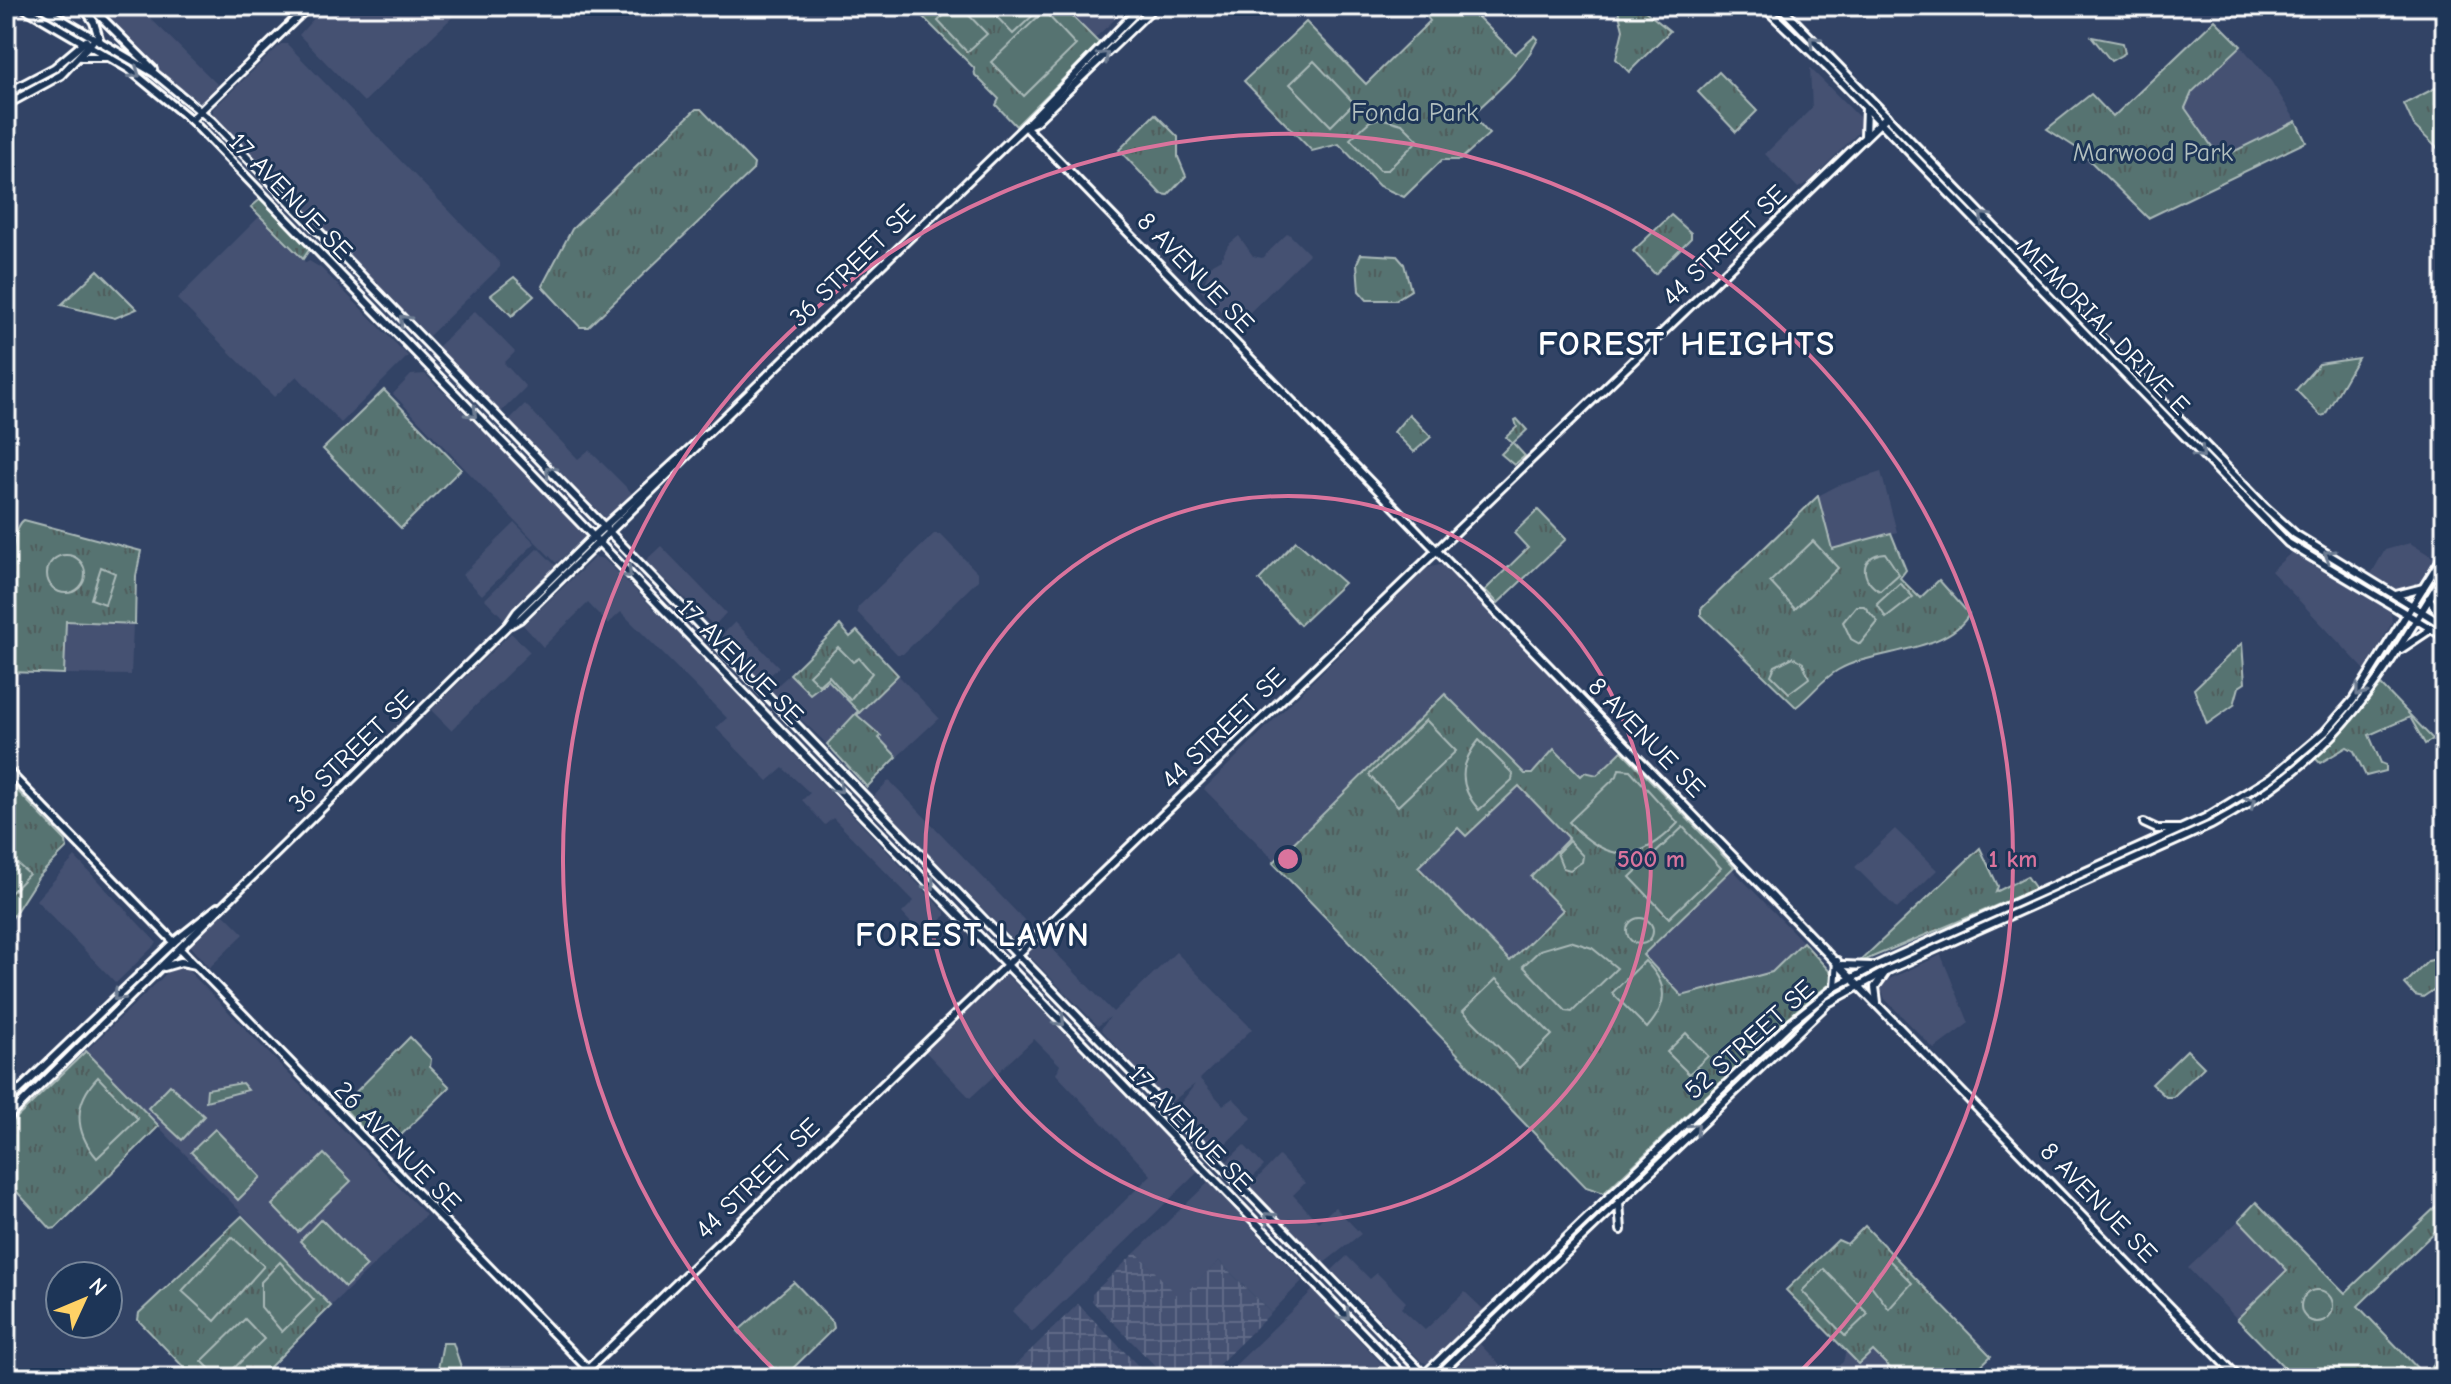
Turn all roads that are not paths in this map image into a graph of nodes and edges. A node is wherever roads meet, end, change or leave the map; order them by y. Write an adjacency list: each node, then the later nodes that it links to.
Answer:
1 (21, 6): 12 (main road, 17 AVENUE SE)
2 (39, 6): 11 (main road, 17 AVENUE SE)
3 (84, 6): 10 (main road); 11 (main road)
4 (90, 6): 10 (main road)
5 (309, 6): 19 (main road)
6 (1142, 6): 23 (main road, 36 STREET SE)
7 (1155, 6): 23 (main road, 36 STREET SE, one-way to 7)
8 (1763, 6): 18 (main road, MEMORIAL DRIVE E)
9 (1780, 6): 20 (main road, MEMORIAL DRIVE E, one-way to 9)
10 (110, 25): 16 (main road, 17 AVENUE SE)
11 (97, 38): 12 (main road); 13 (main road); 16 (main road, 17 AVENUE SE)
12 (88, 43): 13 (main road, 17 AVENUE SE); 14 (main road); 17 (main road)
13 (104, 53): 15 (main road, 17 AVENUE SE)
14 (81, 57): 15 (main road); 17 (main road)
15 (112, 57): 21 (main road, 17 AVENUE SE, one-way to 21)
16 (161, 77): 19 (main road, 17 AVENUE SE)
17 (6, 102)
18 (1866, 107): 22 (main road, MEMORIAL DRIVE E); 24 (main road)
19 (201, 111): 21 (main road); 26 (main road, 17 AVENUE SE)
20 (1887, 116): 22 (main road, 44 STREET SE); 34 (main road, MEMORIAL DRIVE E, one-way to 20)
21 (191, 120): 25 (main road, 17 AVENUE SE)
22 (1880, 123): 24 (main road, 44 STREET SE); 36 (main road, MEMORIAL DRIVE E, one-way to 36)
23 (1025, 126): 27 (main road, 36 STREET SE); 30 (main road, 8 AVENUE SE)
24 (1865, 136): 30 (main road, 44 STREET SE)
25 (319, 252): 26 (main road); 28 (main road, 17 AVENUE SE, one-way to 28)
26 (360, 275): 27 (main road, 17 AVENUE SE, one-way to 26)
27 (607, 530): 28 (main road, 36 STREET SE); 29 (main road, 36 STREET SE); 53 (main road, 17 AVENUE SE)
28 (593, 537): 29 (main road, 17 AVENUE SE); 41 (main road, 36 STREET SE)
29 (599, 543): 41 (main road, 36 STREET SE); 56 (main road, 17 AVENUE SE, one-way to 56)
30 (1437, 548): 53 (main road, 44 STREET SE); 54 (main road, 8 AVENUE SE)
31 (2445, 553): 33 (main road, 52 STREET SE)
32 (2445, 573): 35 (main road, 52 STREET SE)
33 (2423, 588): 34 (main road); 37 (main road, 52 STREET SE)
34 (2396, 595): 37 (main road, MEMORIAL DRIVE E)
35 (2429, 598): 38 (main road, 52 STREET SE); 42 (main road)
36 (2389, 603): 39 (main road, MEMORIAL DRIVE E); 43 (main road)
37 (2413, 607): 38 (main road, MEMORIAL DRIVE E); 39 (main road, 52 STREET SE)
38 (2421, 612): 40 (main road, 52 STREET SE); 42 (main road, MEMORIAL DRIVE E)
39 (2408, 615): 40 (main road, MEMORIAL DRIVE E); 43 (main road, 52 STREET SE)
40 (2416, 619): 44 (main road, MEMORIAL DRIVE E); 46 (main road, 52 STREET SE)
41 (508, 625): 50 (main road, 36 STREET SE)
42 (2445, 625)
43 (2401, 626): 49 (main road, 52 STREET SE, one-way to 49)
44 (2432, 629): 45 (main road, MEMORIAL DRIVE E); 46 (main road)
45 (2445, 637)
46 (2398, 652): 59 (main road, 52 STREET SE, one-way to 46)
47 (6, 769): 51 (main road)
48 (2144, 823): 49 (main road)
49 (2182, 828): 57 (main road, 52 STREET SE)
50 (221, 905): 51 (main road, 36 STREET SE); 52 (main road, 36 STREET SE)
51 (174, 942): 64 (main road, 36 STREET SE, one-way to 64)
52 (180, 949): 55 (main road, 26 AVENUE SE); 58 (main road, 36 STREET SE)
53 (1017, 954): 56 (main road, 44 STREET SE); 69 (main road, 17 AVENUE SE, one-way to 53)
54 (1838, 963): 57 (main road); 60 (main road, 8 AVENUE SE); 62 (main road)
55 (196, 965): 58 (main road); 68 (main road, 26 AVENUE SE)
56 (1006, 965): 68 (main road, 44 STREET SE); 70 (main road, 17 AVENUE SE, one-way to 70)
57 (1875, 966): 60 (main road, 52 STREET SE)
58 (161, 969): 65 (main road, 36 STREET SE)
59 (1888, 970): 61 (main road, 52 STREET SE); 63 (main road)
60 (1853, 977): 61 (main road, 8 AVENUE SE); 62 (main road, 52 STREET SE)
61 (1859, 984): 63 (main road, 8 AVENUE SE); 66 (main road, 52 STREET SE, one-way to 61)
62 (1835, 987): 69 (main road, 52 STREET SE)
63 (1877, 1002): 72 (main road, 8 AVENUE SE)
64 (6, 1103)
65 (6, 1119)
66 (1619, 1202): 67 (main road); 71 (main road, 52 STREET SE)
67 (1621, 1230)
68 (588, 1369)
69 (1424, 1377)
70 (1406, 1378)
71 (1435, 1378)
72 (2239, 1378)

